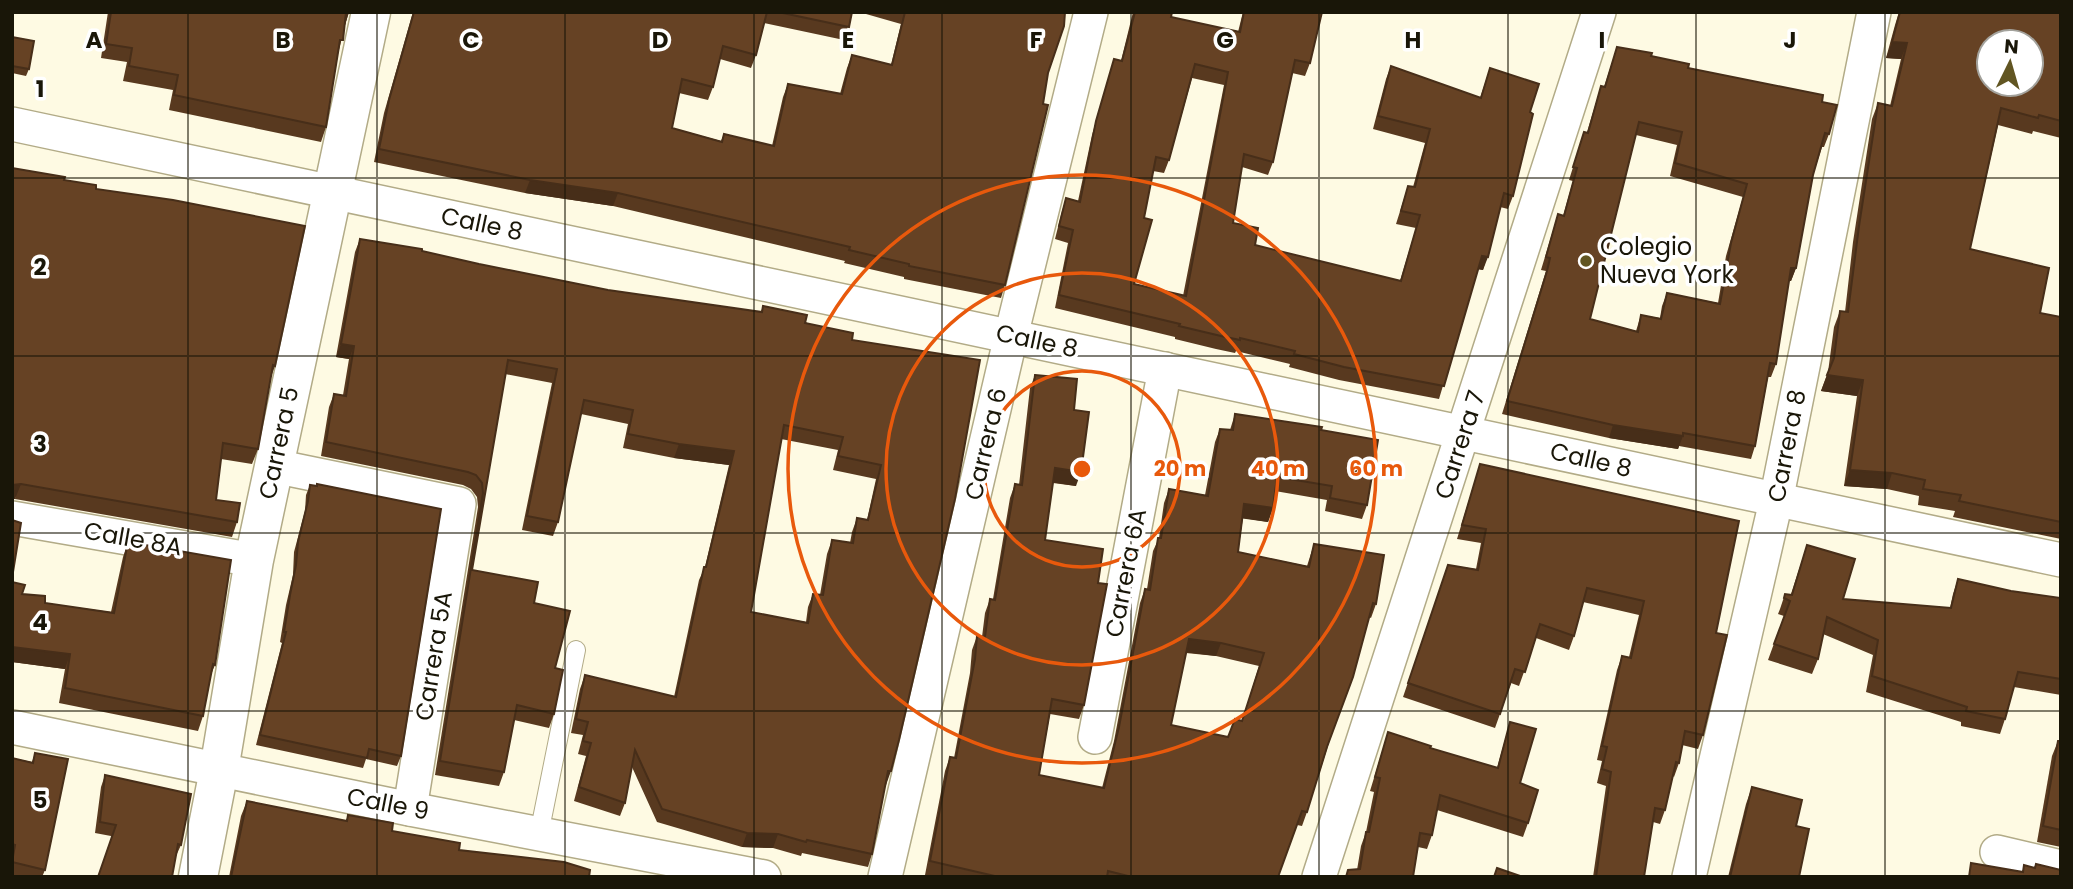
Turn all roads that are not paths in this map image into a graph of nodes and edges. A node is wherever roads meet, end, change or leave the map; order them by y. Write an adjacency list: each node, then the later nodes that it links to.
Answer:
1 (371, 12): 6 (street, Carrera 5)
2 (1091, 12): 7 (street, Carrera 6)
3 (1599, 12): 9 (street, Carrera 7)
4 (1874, 12): 11 (street, Carrera 8)
5 (12, 124): 6 (street, Calle 8)
6 (333, 192): 7 (street, Calle 8); 10 (street, Carrera 5)
7 (1011, 336): 8 (street, Calle 8); 25 (street, Carrera 6)
8 (1165, 369): 9 (street, Calle 8); 17 (street, Carrera 6A)
9 (1465, 432): 11 (street, Calle 8); 26 (street, Carrera 7)
10 (274, 466): 13 (street, Carrera 5); 19 (street, Carrera 5A)
11 (1776, 501): 14 (street, Calle 8); 27 (street, Carrera 8)
12 (12, 518): 13 (street, Calle 8A)
13 (254, 560): 18 (street, Carrera 5)
14 (2061, 560)
15 (576, 650): 20 (lane)
16 (12, 727): 18 (street, Calle 9)
17 (1095, 737)
18 (219, 770): 19 (street, Calle 9); 23 (street, Carrera 5)
19 (410, 809): 20 (street, Calle 9)
20 (539, 834): 24 (street, Calle 9)
21 (1997, 852): 22 (street)
22 (2061, 867)
23 (198, 877)
24 (764, 877)
25 (886, 877)
26 (1319, 877)
27 (1689, 877)

